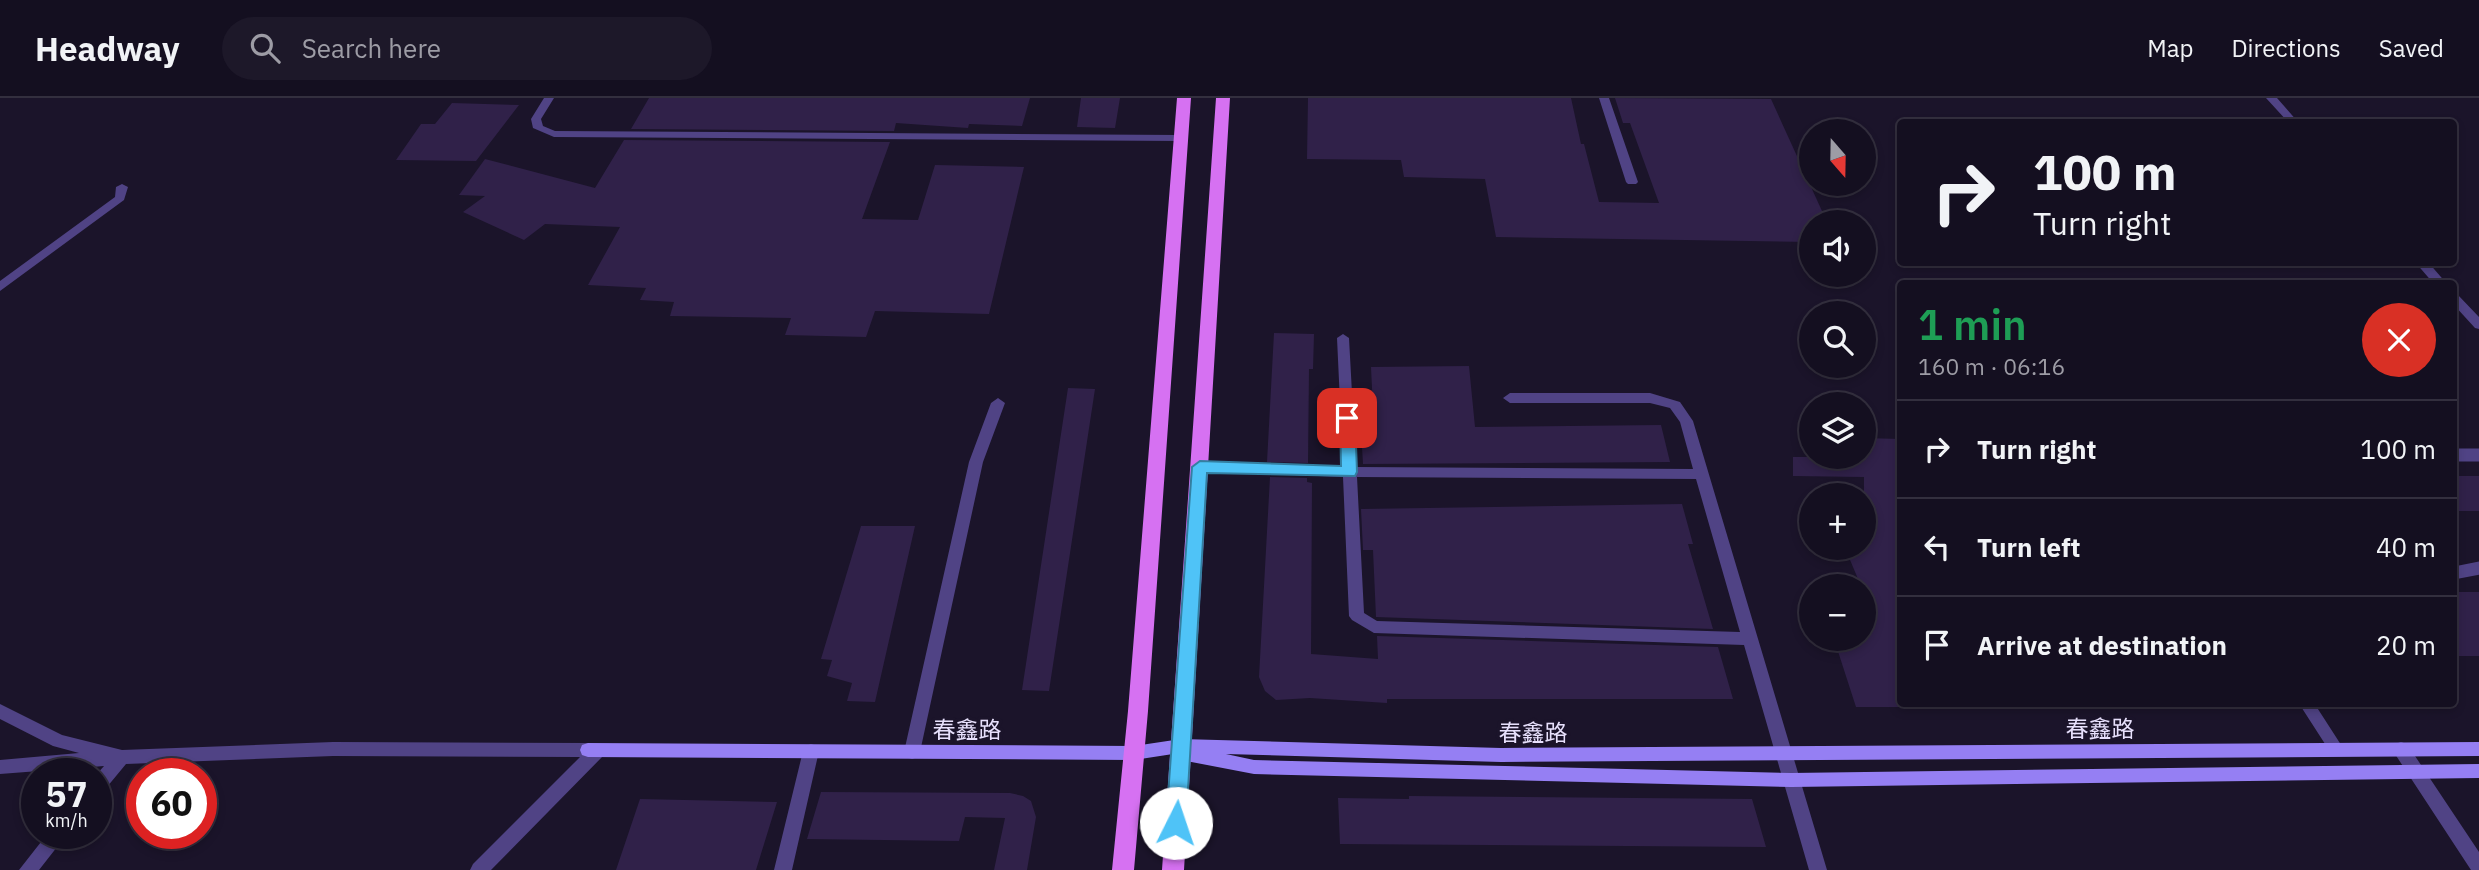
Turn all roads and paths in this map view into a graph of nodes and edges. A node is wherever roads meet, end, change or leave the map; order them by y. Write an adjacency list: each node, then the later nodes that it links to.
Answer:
1 (549, 98): 7 (street)
2 (1184, 98): 7 (main road)
3 (1223, 98): 20 (main road)
4 (1604, 98): 8 (street)
5 (2271, 98): 6 (street)
6 (2290, 119)
7 (1181, 138): 35 (main road)
8 (1632, 182)
9 (122, 187): 12 (street)
10 (2425, 266): 11 (street)
11 (2437, 280)
12 (0, 287)
13 (2457, 301): 14 (street)
14 (2479, 326)
15 (1343, 338): 21 (street)
16 (1510, 398): 22 (street)
17 (998, 403): 34 (street)
18 (2479, 455): 19 (lane)
19 (2457, 456)
20 (1200, 467): 21 (street); 32 (main road)
21 (1350, 472): 22 (street); 25 (street)
22 (1701, 474): 25 (street)
23 (2479, 568): 24 (lane)
24 (2457, 572)
25 (1749, 639): 36 (street)
26 (2310, 707): 28 (lane)
27 (0, 711): 37 (street)
28 (2336, 749): 29 (main road, 春鑫路); 36 (main road, 春鑫路)
29 (2401, 749): 30 (main road, 春鑫路); 40 (street)
30 (2479, 749)
31 (593, 750): 33 (main road, 春鑫路); 37 (street); 46 (street)
32 (1181, 750): 35 (main road, 春鑫路); 36 (main road, 春鑫路); 42 (main road, 春鑫路); 49 (main road)
33 (811, 751): 34 (main road, 春鑫路); 47 (street)
34 (912, 751): 35 (main road, 春鑫路)
35 (1134, 753): 48 (main road)
36 (1783, 753): 42 (street)
37 (122, 757): 38 (street); 39 (street)
38 (0, 767)
39 (112, 769)
40 (2415, 771): 41 (main road, 春鑫路); 42 (main road, 春鑫路); 44 (street)
41 (2479, 771)
42 (1791, 780): 50 (street)
43 (46, 849): 45 (street)
44 (2479, 867)
45 (28, 870)
46 (479, 870)
47 (783, 870)
48 (1123, 870)
49 (1173, 870)
50 (1818, 870)

